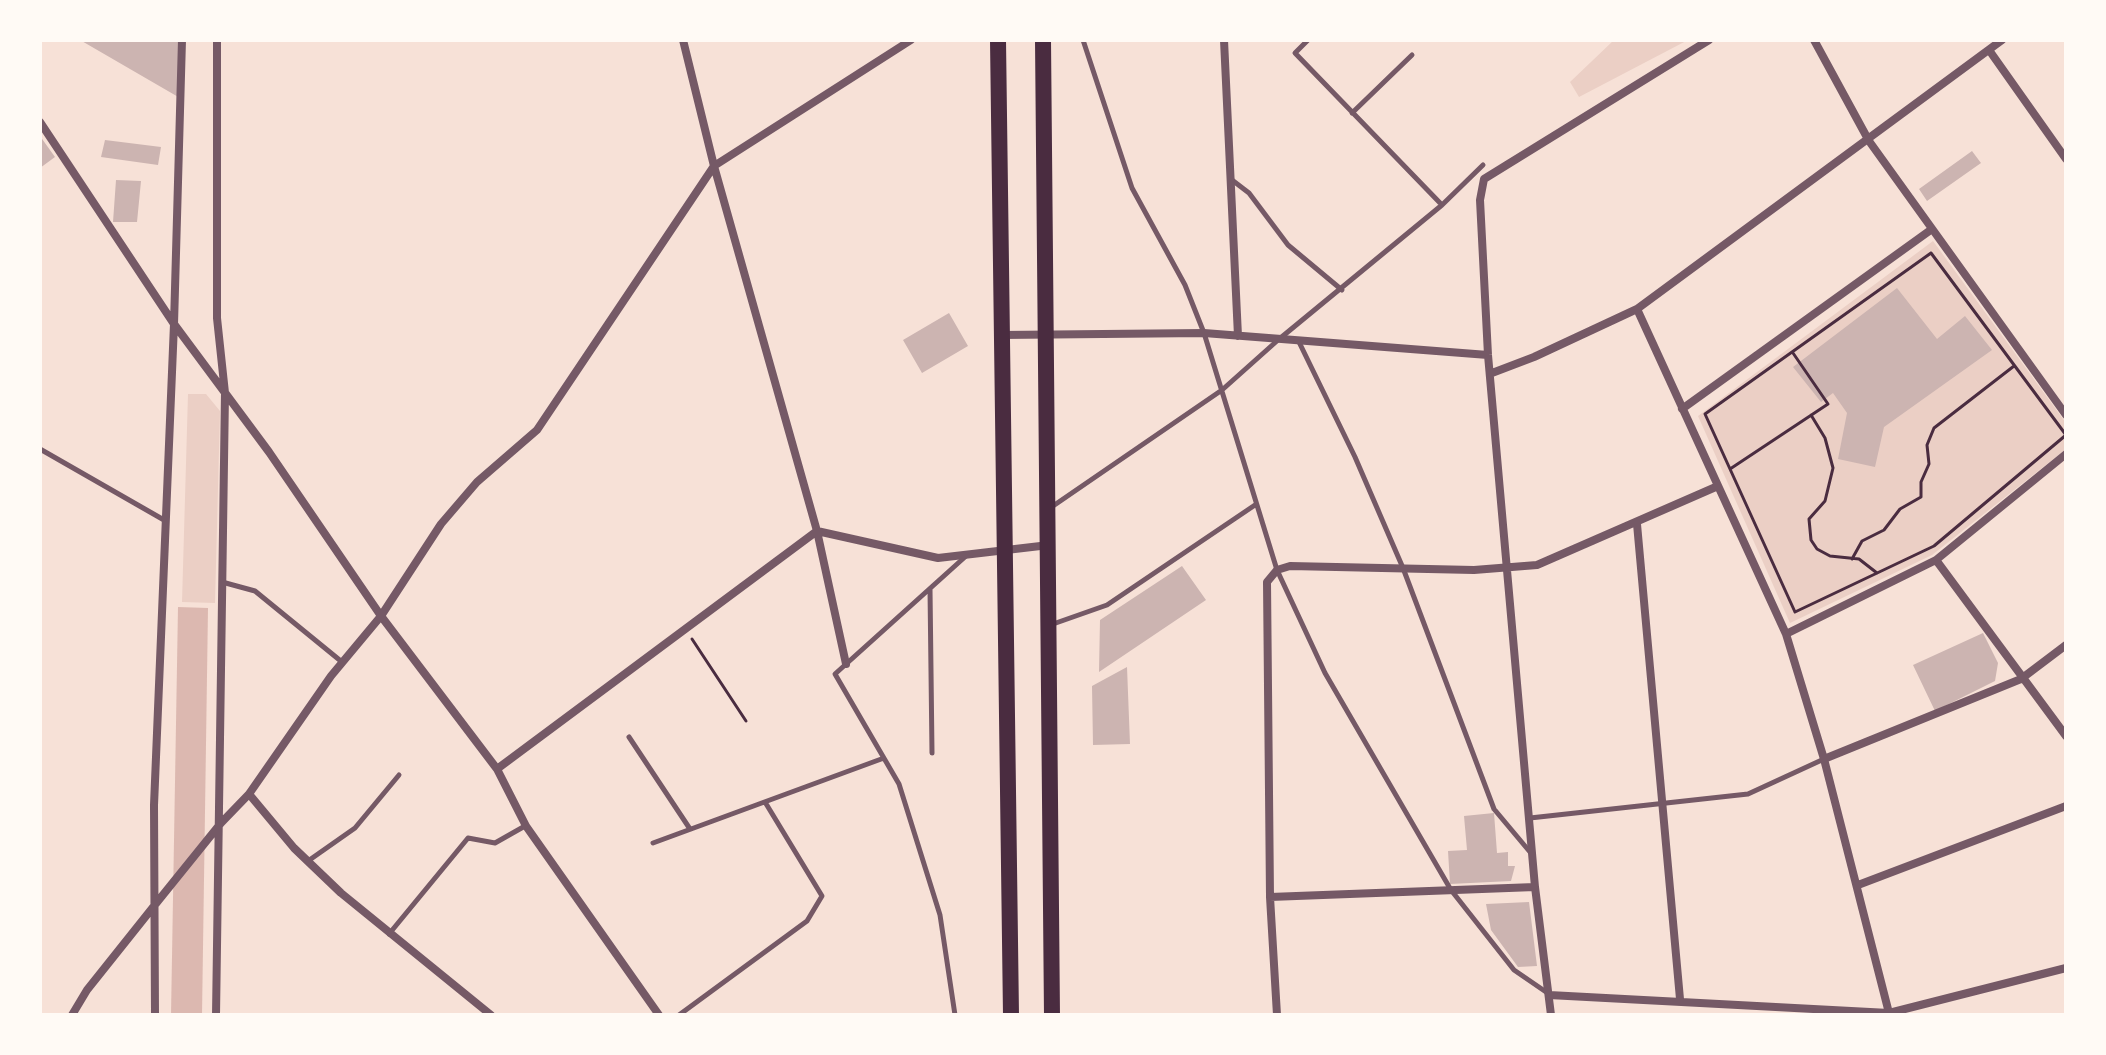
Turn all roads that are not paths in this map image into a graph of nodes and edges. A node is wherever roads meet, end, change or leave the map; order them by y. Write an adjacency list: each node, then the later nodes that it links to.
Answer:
1 (182, 40): 28 (street)
2 (217, 40): 38 (street)
3 (683, 40): 20 (street)
4 (911, 40): 20 (street)
5 (998, 40): 30 (main road)
6 (1043, 40): 31 (main road)
7 (1083, 40): 29 (lane)
8 (1224, 40): 22 (street)
9 (1308, 40): 15 (lane)
10 (1709, 40): 23 (street)
11 (1814, 40): 17 (street)
12 (2002, 40): 13 (street)
13 (1989, 50): 17 (street); 18 (street)
14 (1412, 55): 15 (lane)
15 (1352, 113): 24 (lane)
16 (40, 122): 28 (street)
17 (1869, 141): 25 (street); 27 (street)
18 (2066, 159)
19 (1483, 165): 21 (lane)
20 (714, 166): 48 (street); 58 (street)
21 (1472, 176): 23 (lane); 24 (lane)
22 (1228, 177): 26 (lane); 32 (street)
23 (1484, 179): 35 (street)
24 (1442, 205): 26 (lane)
25 (1932, 229): 39 (street); 40 (street)
26 (1342, 290): 33 (lane)
27 (1637, 309): 36 (street); 39 (street)
28 (174, 324): 38 (street); 46 (street)
29 (1204, 333): 31 (street); 32 (street); 37 (lane)
30 (1001, 335): 31 (street); 50 (main road)
31 (1047, 335): 45 (main road)
32 (1238, 336): 33 (street)
33 (1278, 340): 34 (street); 37 (lane)
34 (1299, 342): 35 (street); 53 (lane)
35 (1488, 355): 36 (street)
36 (1492, 373): 54 (street)
37 (1222, 390): 44 (lane); 45 (lane)
38 (225, 393): 56 (street); 58 (street)
39 (1682, 409): 43 (street)
40 (2066, 415)
41 (40, 449): 46 (lane)
42 (2066, 454): 52 (street)
43 (1718, 486): 47 (street); 60 (street)
44 (1255, 505): 55 (lane); 59 (lane)
45 (1049, 509): 49 (main road)
46 (164, 520): 87 (street)
47 (1637, 524): 54 (street); 74 (street)
48 (817, 531): 51 (street); 63 (street); 70 (street)
49 (1049, 545): 50 (street); 59 (main road)
50 (1004, 550): 51 (street); 100 (main road)
51 (968, 554): 57 (lane)
52 (1936, 560): 60 (street); 64 (street)
53 (1403, 568): 54 (street); 55 (street); 81 (lane)
54 (1508, 569): 76 (street)
55 (1277, 570): 85 (lane); 86 (street)
56 (220, 581): 62 (lane); 77 (street)
57 (930, 588): 63 (lane); 67 (lane)
58 (381, 616): 62 (street); 70 (street)
59 (1049, 625): 101 (main road)
60 (1786, 634): 69 (street)
61 (2066, 645): 64 (street)
62 (342, 663): 72 (street)
63 (846, 664): 68 (lane)
64 (2021, 679): 65 (street); 69 (street)
65 (2066, 736)
66 (629, 737): 79 (lane)
67 (932, 753)
68 (884, 758): 73 (lane); 99 (lane)
69 (1824, 759): 74 (lane); 83 (street)
70 (497, 769): 78 (street)
71 (399, 775): 82 (lane)
72 (249, 794): 77 (street); 82 (street)
73 (765, 802): 79 (lane); 98 (lane)
74 (1662, 804): 76 (lane); 91 (street)
75 (2066, 806): 83 (street)
76 (1529, 818): 81 (street)
77 (221, 823): 87 (street); 95 (street)
78 (526, 826): 88 (lane); 97 (street)
79 (690, 829): 80 (lane)
80 (653, 843)
81 (1533, 854): 84 (street)
82 (307, 861): 88 (street)
83 (1858, 885): 92 (street)
84 (1535, 887): 85 (street); 90 (street)
85 (1451, 890): 86 (street); 90 (lane)
86 (1270, 897): 102 (street)
87 (158, 901): 93 (street); 94 (street)
88 (388, 935): 96 (street)
89 (2066, 968): 92 (street)
90 (1549, 995): 91 (street); 103 (street)
91 (1680, 999): 92 (street)
92 (1889, 1013)
93 (72, 1015)
94 (155, 1015)
95 (216, 1015)
96 (491, 1015)
97 (659, 1015)
98 (679, 1015)
99 (955, 1015)
100 (1011, 1015)
101 (1052, 1015)
102 (1277, 1015)
103 (1551, 1015)

